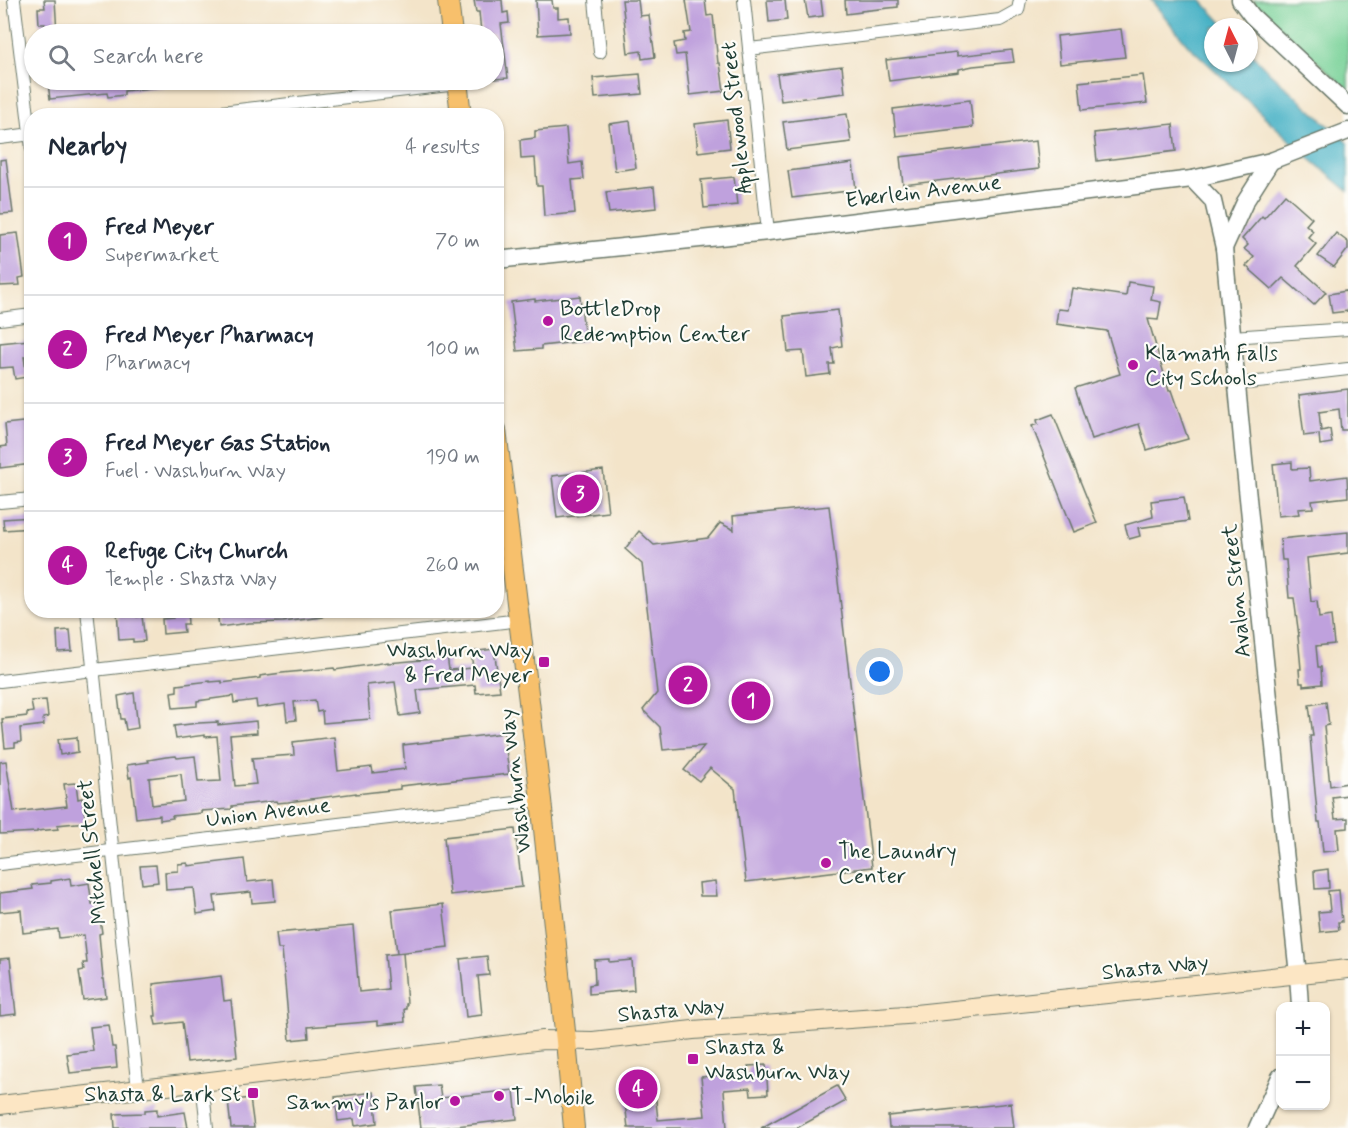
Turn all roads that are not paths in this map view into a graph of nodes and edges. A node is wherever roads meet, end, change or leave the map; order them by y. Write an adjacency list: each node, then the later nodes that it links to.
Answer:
1 (14, 0): 10 (street)
2 (448, 0): 7 (main road)
3 (595, 0): 9 (street)
4 (744, 0): 8 (street, Applewood Street)
5 (1020, 0): 8 (street)
6 (1240, 0): 14 (street)
7 (451, 24)
8 (749, 49): 23 (street, Applewood Street)
9 (600, 52)
10 (24, 79)
11 (25, 90): 15 (street)
12 (394, 90): 16 (street)
13 (458, 90): 17 (main road)
14 (1348, 106)
15 (28, 108)
16 (251, 108)
17 (460, 108)
18 (1347, 132): 21 (street, Eberlein Avenue)
19 (24, 135): 20 (street)
20 (0, 138)
21 (1271, 161): 22 (street, Eberlein Avenue); 24 (street)
22 (1192, 179): 23 (street, Eberlein Avenue); 24 (street, Avalon Street)
23 (768, 232): 25 (street, Eberlein Avenue)
24 (1224, 248): 29 (street, Avalon Street)
25 (504, 259)
26 (24, 316): 27 (street)
27 (0, 319)
28 (1348, 329): 29 (street)
29 (1232, 337): 31 (street, Avalon Street)
30 (1348, 369): 31 (street)
31 (1237, 384): 43 (street, Avalon Street)
32 (504, 493): 36 (main road, Washburn Way)
33 (24, 500): 34 (street)
34 (0, 502)
35 (88, 618): 37 (street, Mitchell Street)
36 (520, 620): 37 (street); 39 (main road, Washburn Way)
37 (94, 669): 38 (street); 40 (street, Mitchell Street)
38 (0, 681)
39 (541, 800): 40 (street, Union Avenue); 45 (main road, Washburn Way)
40 (112, 851): 41 (street, Union Avenue); 48 (street, Mitchell Street)
41 (0, 864)
42 (1348, 969): 43 (main road, Shasta Way)
43 (1298, 975): 44 (street, Avalon Street); 45 (main road, Shasta Way)
44 (1300, 1002)
45 (566, 1041): 46 (main road, Shasta Way); 51 (main road, Washburn Way)
46 (202, 1082): 48 (main road, Shasta Way); 50 (street)
47 (1276, 1088): 52 (street)
48 (138, 1090): 49 (main road, Shasta Way)
49 (0, 1105)
50 (207, 1128)
51 (574, 1128)
52 (1257, 1128)

